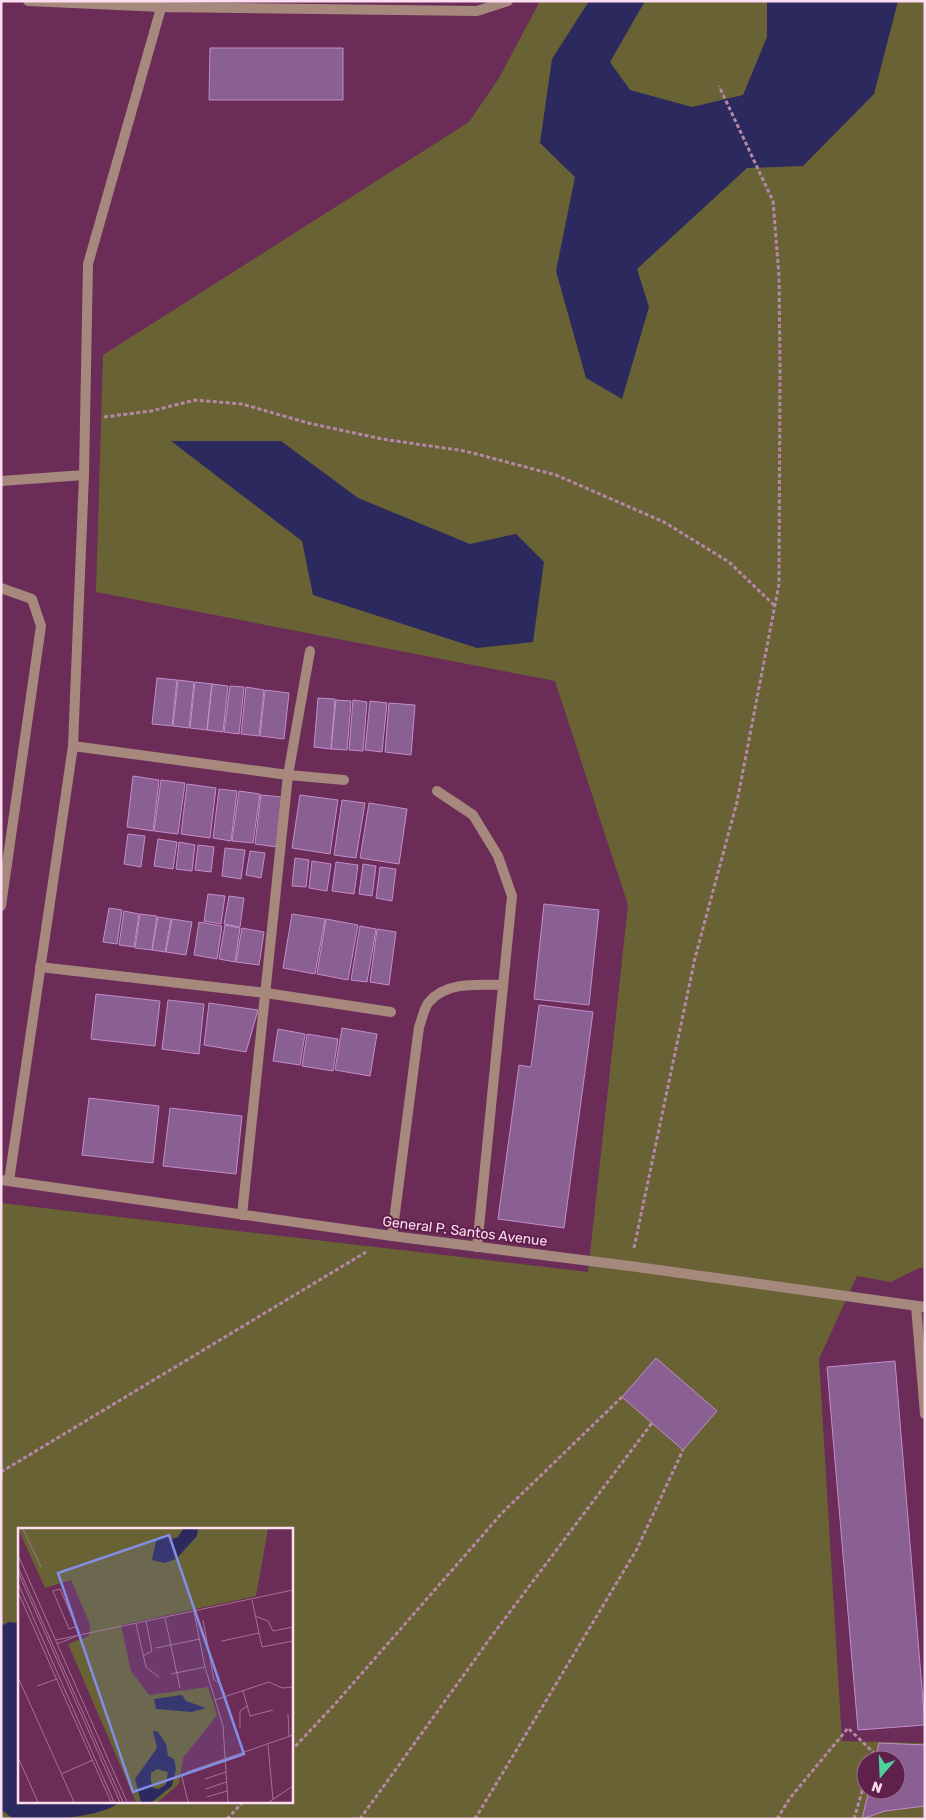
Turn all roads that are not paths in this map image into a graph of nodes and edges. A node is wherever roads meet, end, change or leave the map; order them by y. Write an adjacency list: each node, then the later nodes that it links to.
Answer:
1 (28, 1): 3 (street)
2 (508, 1): 3 (street)
3 (162, 4): 4 (street)
4 (84, 475): 5 (street); 8 (street)
5 (1, 481)
6 (1, 588): 12 (street)
7 (310, 651): 9 (street)
8 (73, 746): 9 (street); 13 (street)
9 (288, 775): 10 (street); 15 (street)
10 (344, 780)
11 (437, 791): 14 (street)
12 (1, 906)
13 (40, 967): 15 (street); 17 (street)
14 (503, 985): 19 (street); 20 (street)
15 (266, 993): 16 (street); 18 (street)
16 (391, 1012)
17 (5, 1181): 18 (street, General P. Santos Avenue)
18 (242, 1214): 19 (street, General P. Santos Avenue)
19 (392, 1236): 20 (street, General P. Santos Avenue)
20 (477, 1247): 21 (street, General P. Santos Avenue)
21 (920, 1307): 22 (street)
22 (923, 1380): 23 (street)
23 (925, 1414)

